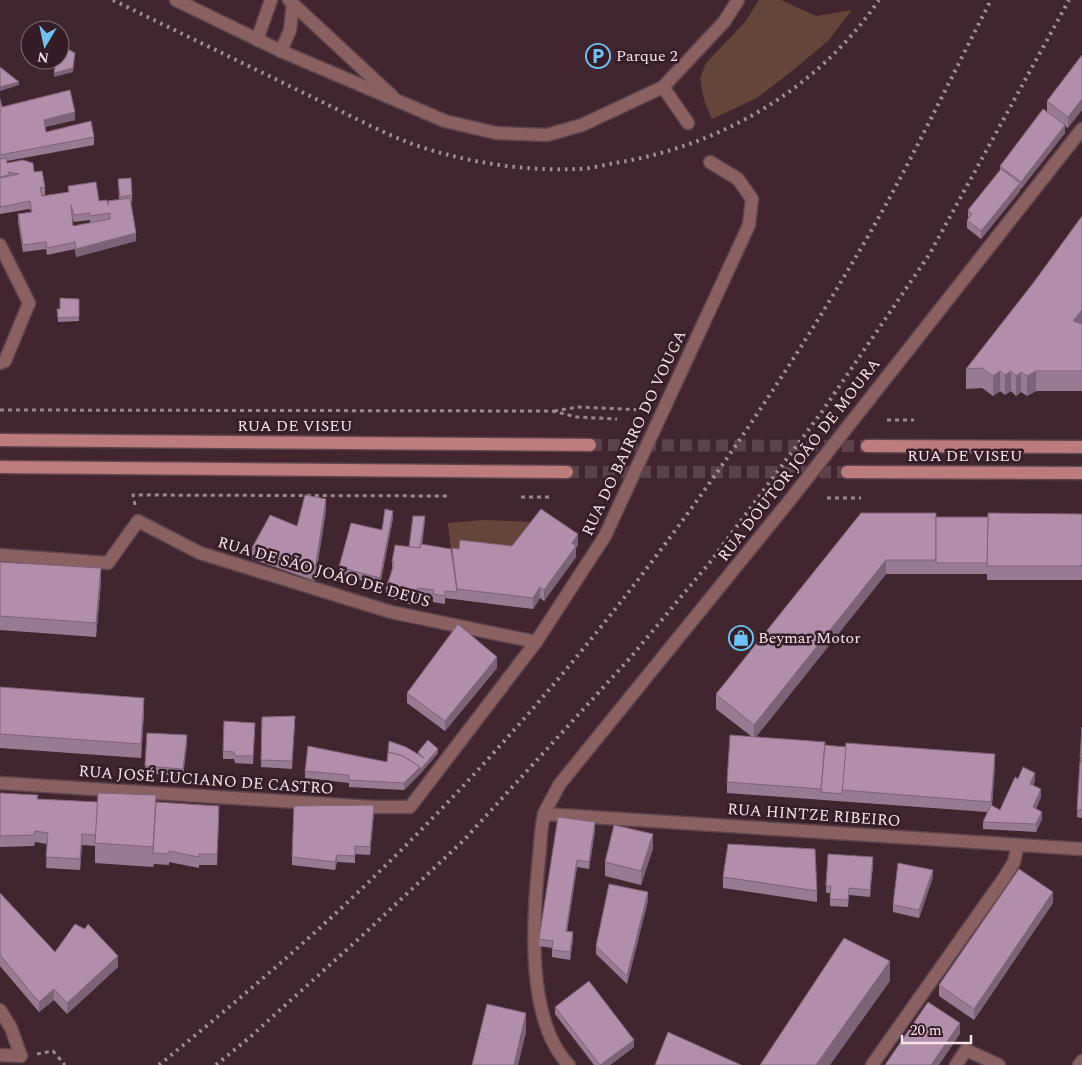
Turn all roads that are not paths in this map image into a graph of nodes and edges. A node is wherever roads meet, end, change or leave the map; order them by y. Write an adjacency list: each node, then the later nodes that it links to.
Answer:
1 (176, 0): 5 (street)
2 (271, 0): 5 (street)
3 (738, 0): 7 (street)
4 (291, 2): 6 (street); 8 (street)
5 (257, 40): 6 (street)
6 (280, 51): 8 (street)
7 (663, 87): 8 (street); 9 (street)
8 (401, 104)
9 (688, 123)
10 (1082, 128): 26 (street, RUA DOUTOR JOÃO DE MOURA)
11 (710, 162): 23 (street, RUA DO BAIRRO DO VOUGA)
12 (0, 245): 13 (street)
13 (0, 363)
14 (0, 440): 15 (main road, RUA DE VISEU)
15 (590, 445)
16 (866, 446): 17 (main road, RUA DE VISEU)
17 (1082, 447)
18 (0, 467): 19 (main road)
19 (567, 472)
20 (847, 472): 21 (main road, RUA DE VISEU)
21 (1082, 473)
22 (0, 555): 23 (street, RUA DE SÃO JOÃO DE DEUS)
23 (536, 642): 25 (street, RUA DO BAIRRO DO VOUGA)
24 (0, 783): 25 (street, RUA JOSÉ LUCIANO DE CASTRO)
25 (410, 807)
26 (544, 814): 27 (street, RUA HINTZE RIBEIRO); 32 (street)
27 (1018, 845): 28 (street, RUA HINTZE RIBEIRO); 35 (street)
28 (1082, 849)
29 (0, 1010): 31 (street)
30 (0, 1056): 31 (street)
31 (25, 1060)
32 (558, 1060): 34 (street)
33 (1082, 1061): 38 (street)
34 (569, 1065)
35 (872, 1065)
36 (956, 1065): 37 (street)
37 (999, 1065)
38 (1079, 1065)

